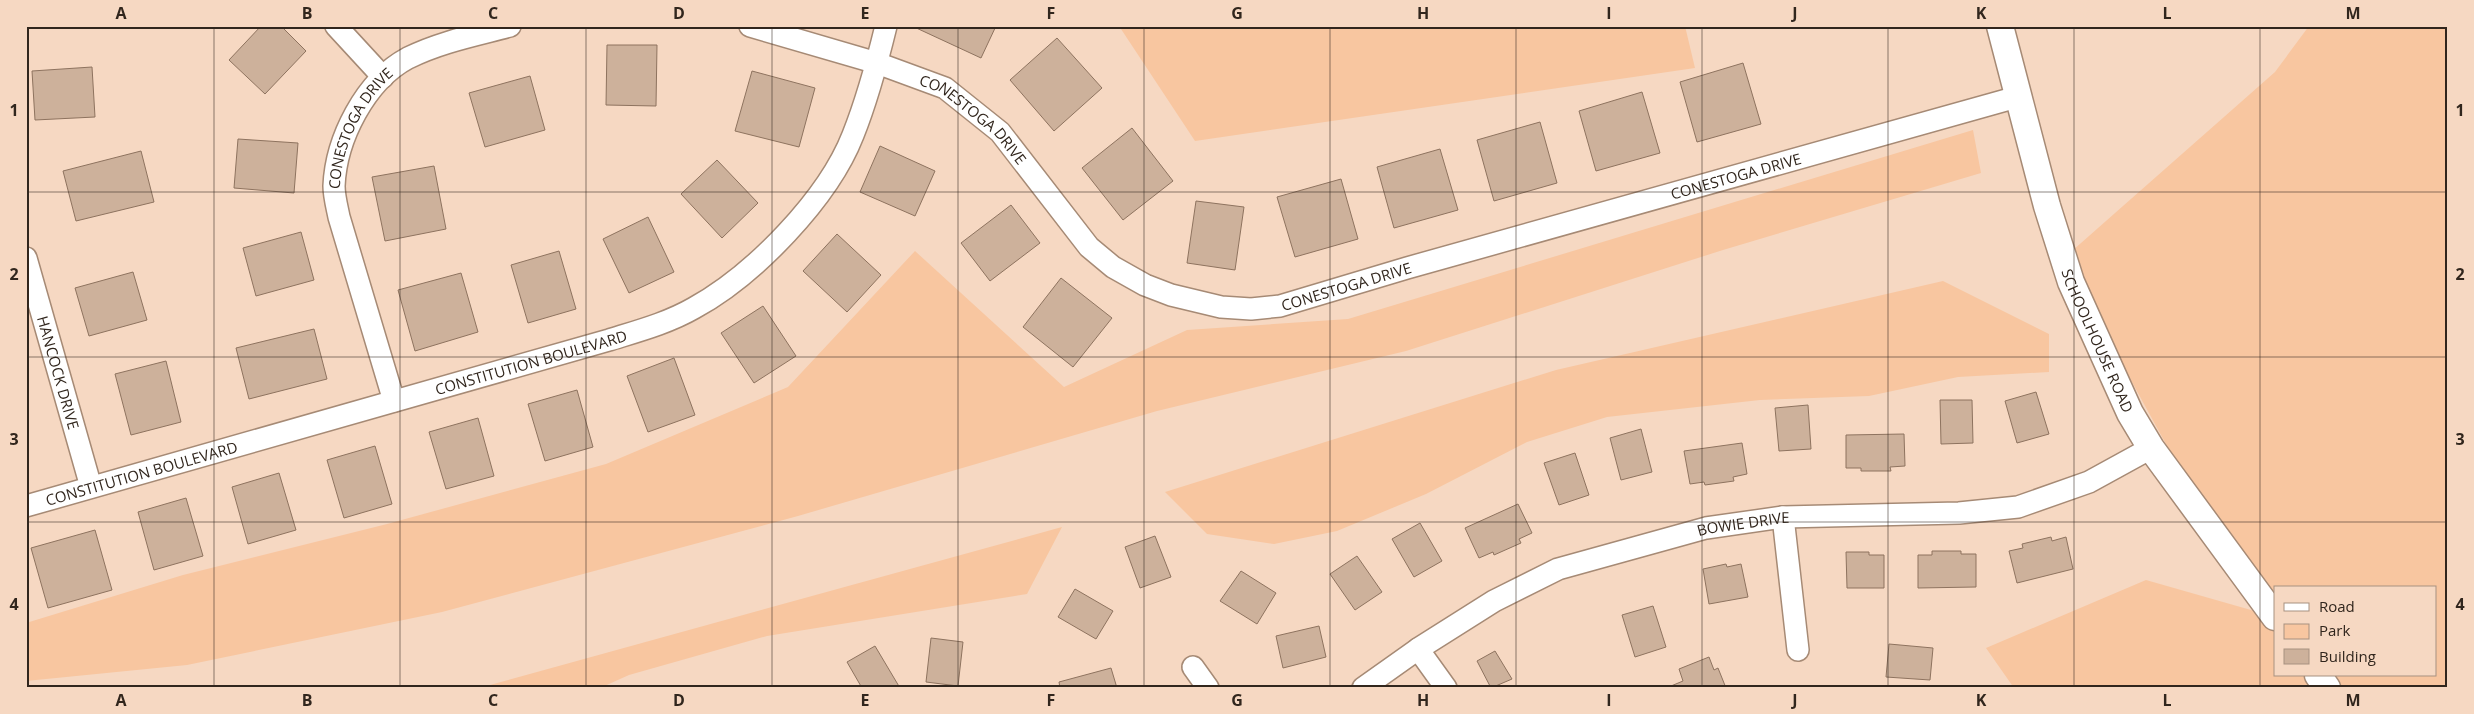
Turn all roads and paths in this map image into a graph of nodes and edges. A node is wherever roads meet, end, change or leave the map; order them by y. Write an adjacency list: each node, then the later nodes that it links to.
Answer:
1 (336, 26): 7 (street)
2 (510, 26): 7 (street, CONESTOGA DRIVE)
3 (750, 26): 6 (street, CONESTOGA DRIVE)
4 (886, 26): 6 (street, CONSTITUTION BOULEVARD)
5 (2000, 26): 8 (street, SCHOOLHOUSE ROAD)
6 (877, 63): 8 (street, CONESTOGA DRIVE); 10 (street, CONSTITUTION BOULEVARD)
7 (383, 77): 10 (street, CONESTOGA DRIVE)
8 (2017, 97): 11 (street, SCHOOLHOUSE ROAD)
9 (26, 258): 12 (street, HANCOCK DRIVE)
10 (394, 401): 12 (street, CONSTITUTION BOULEVARD)
11 (2151, 448): 14 (street, BOWIE DRIVE); 15 (street, SCHOOLHOUSE ROAD)
12 (91, 487): 13 (street, CONSTITUTION BOULEVARD)
13 (26, 506)
14 (1783, 517): 16 (street, BOWIE DRIVE); 17 (street)
15 (2274, 617)
16 (1418, 649): 21 (street, BOWIE DRIVE); 22 (street)
17 (1798, 650)
18 (1193, 666): 20 (street)
19 (2319, 676): 23 (street)
20 (1208, 688)
21 (1363, 688)
22 (1446, 688)
23 (2327, 688)

